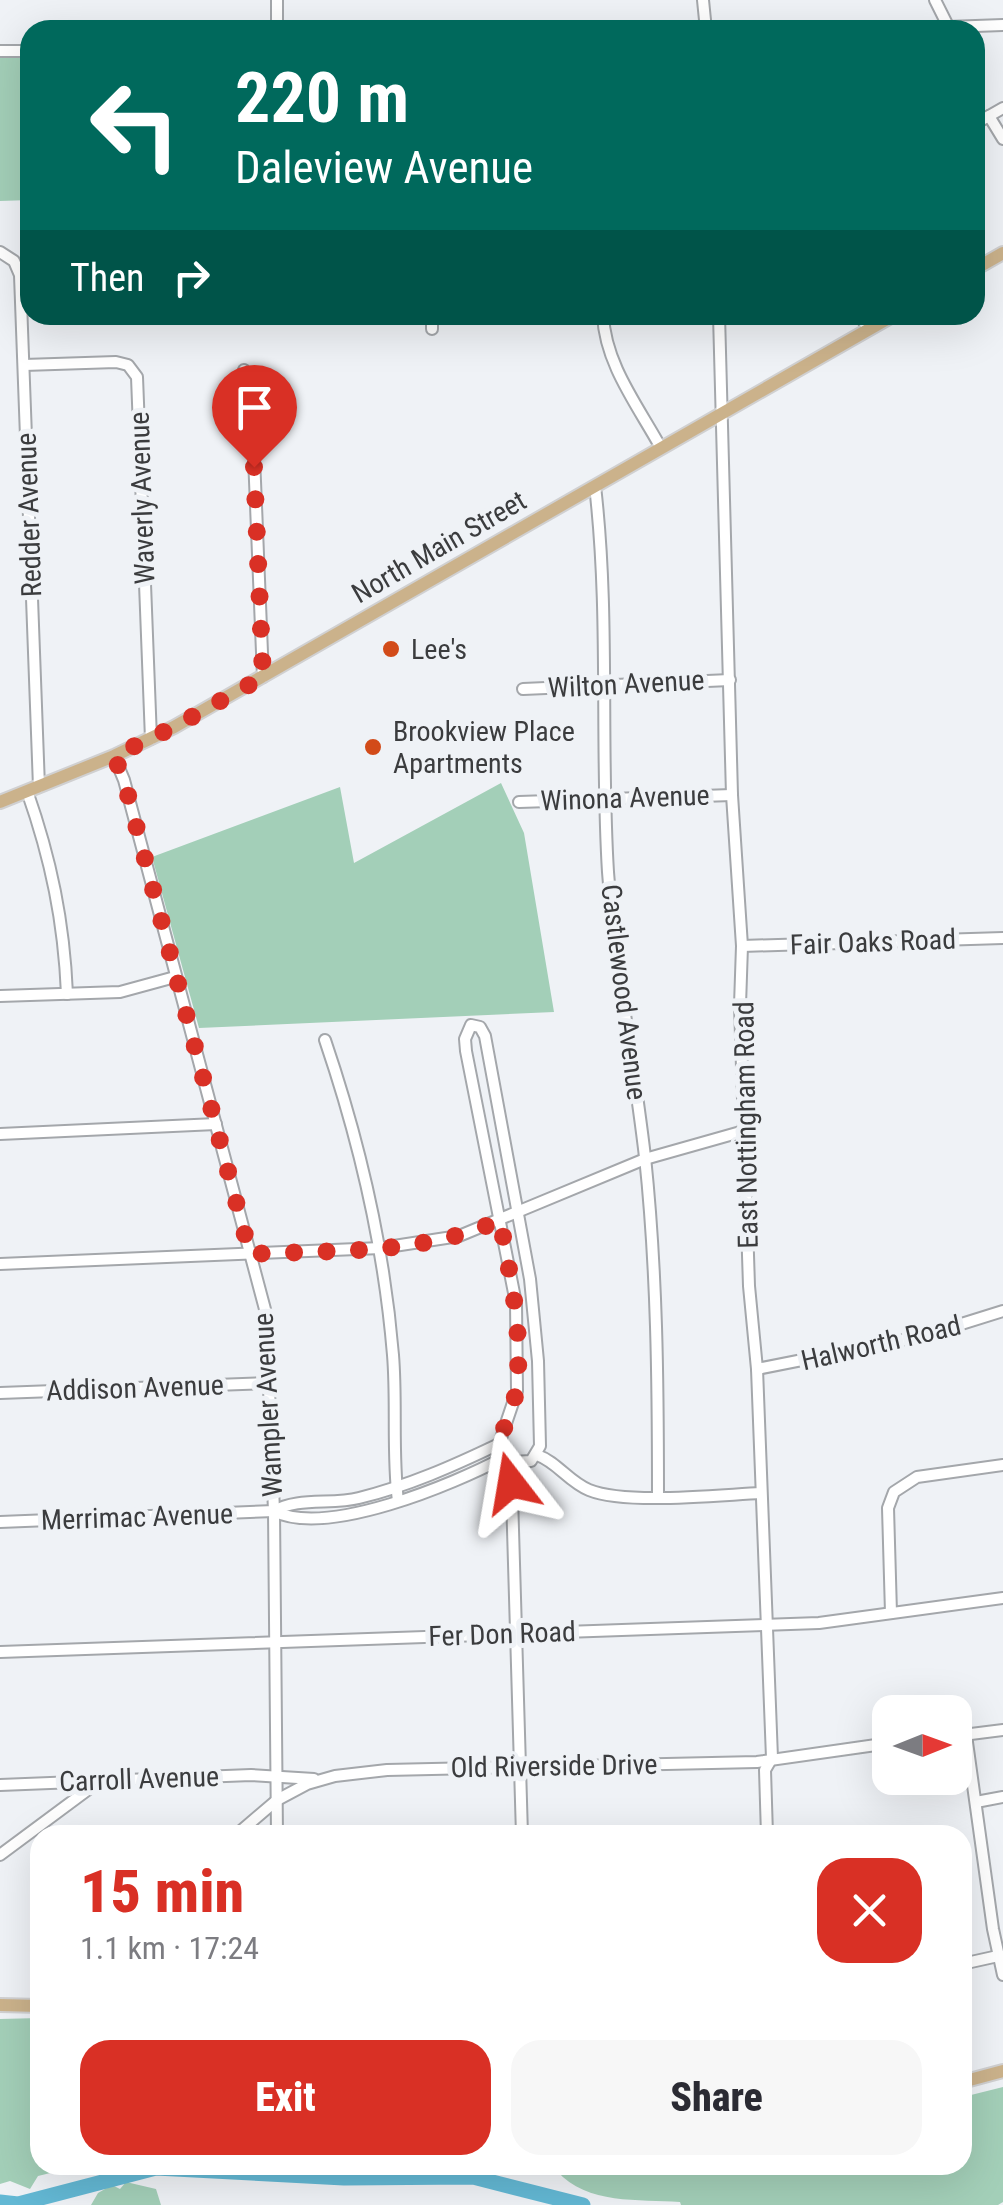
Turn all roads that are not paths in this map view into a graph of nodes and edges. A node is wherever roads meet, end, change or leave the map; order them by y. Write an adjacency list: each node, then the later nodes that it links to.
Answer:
1 (1003, 108): 2 (street)
2 (990, 116): 3 (street); 4 (street)
3 (985, 119)
4 (1003, 139)
5 (0, 252): 6 (street, Redder Avenue)
6 (20, 275)
7 (22, 325): 15 (street, Redder Avenue)
8 (432, 325): 13 (street)
9 (604, 325): 18 (street)
10 (718, 325): 17 (street, East Nottingham Road)
11 (865, 325): 14 (street)
12 (877, 325): 14 (main road, North Main Street)
13 (432, 329)
14 (868, 330): 17 (main road, North Main Street)
15 (24, 366): 24 (street, Waverly Avenue); 26 (street, Redder Avenue)
16 (244, 370): 20 (street)
17 (722, 413): 18 (main road, North Main Street); 21 (street, East Nottingham Road)
18 (661, 448): 19 (main road, North Main Street)
19 (595, 486): 20 (main road, North Main Street); 22 (street, Castlewood Avenue)
20 (263, 677): 24 (main road, North Main Street)
21 (730, 680): 22 (street, Wilton Avenue); 27 (street, East Nottingham Road)
22 (604, 684): 23 (street, Wilton Avenue); 28 (street, Castlewood Avenue)
23 (523, 689)
24 (151, 739): 25 (main road, North Main Street)
25 (114, 756): 26 (main road, North Main Street); 33 (street, Wampler Avenue)
26 (33, 789): 29 (main road, North Main Street); 34 (street, Redder Avenue)
27 (732, 795): 28 (street, Winona Avenue); 32 (street, East Nottingham Road)
28 (604, 799): 30 (street, Winona Avenue); 40 (street, Castlewood Avenue)
29 (0, 802)
30 (519, 802)
31 (1003, 938): 32 (street, Fair Oaks Road)
32 (742, 946): 38 (street, East Nottingham Road)
33 (176, 977): 34 (street); 37 (street, Wampler Avenue)
34 (67, 994): 35 (street)
35 (0, 996)
36 (325, 1040): 43 (street)
37 (216, 1124): 39 (street); 44 (street, Wampler Avenue)
38 (744, 1131): 40 (street); 47 (street, East Nottingham Road)
39 (0, 1134)
40 (645, 1159): 41 (street); 56 (street, Castlewood Avenue)
41 (518, 1212): 42 (street); 42 (street); 51 (street)
42 (500, 1220): 43 (street); 50 (street)
43 (381, 1248): 44 (street); 54 (street)
44 (250, 1254): 45 (street); 48 (street, Wampler Avenue)
45 (0, 1264)
46 (1003, 1311): 47 (street, Halworth Road)
47 (758, 1369): 55 (street, East Nottingham Road)
48 (270, 1383): 49 (street, Addison Avenue); 58 (street, Wampler Avenue)
49 (0, 1393)
50 (499, 1444): 52 (street); 54 (street, Merrimac Avenue)
51 (538, 1455): 52 (street, Merrimac Avenue); 56 (street)
52 (507, 1460): 57 (street, Merrimac Avenue); 63 (street)
53 (1003, 1466): 61 (street)
54 (396, 1488): 57 (street); 58 (street, Merrimac Avenue)
55 (762, 1494): 56 (street); 62 (street, East Nottingham Road)
56 (658, 1496)
57 (398, 1501): 58 (street, Merrimac Avenue)
58 (274, 1511): 59 (street, Merrimac Avenue); 64 (street, Wampler Avenue)
59 (0, 1522)
60 (1003, 1598): 61 (street, Fer Don Road)
61 (891, 1614): 62 (street, Fer Don Road)
62 (768, 1624): 63 (street, Fer Don Road); 69 (street, East Nottingham Road)
63 (515, 1634): 64 (street, Fer Don Road); 70 (street)
64 (275, 1642): 65 (street, Fer Don Road); 71 (street, Wampler Avenue)
65 (0, 1652)
66 (1003, 1730): 67 (street)
67 (972, 1734)
68 (872, 1745): 69 (street, Old Riverside Drive)
69 (772, 1758): 70 (street, Old Riverside Drive); 83 (street, East Nottingham Road)
70 (521, 1767): 72 (street, Old Riverside Drive); 82 (street)
71 (278, 1776): 72 (street, Carroll Avenue); 73 (street, Carroll Avenue); 77 (street, Wampler Avenue)
72 (318, 1779): 77 (street, Old Riverside Drive)
73 (100, 1780): 75 (street, Carroll Avenue); 79 (street)
74 (972, 1784): 78 (street)
75 (0, 1785)
76 (1003, 1797): 78 (street)
77 (278, 1800): 80 (street, Old Riverside Drive); 81 (street, Wampler Avenue)
78 (976, 1802): 86 (street)
79 (40, 1825)
80 (248, 1825)
81 (278, 1825)
82 (522, 1825)
83 (768, 1825)
84 (30, 1832): 85 (street)
85 (0, 1855)
86 (998, 1929): 87 (street)
87 (998, 1956): 88 (street); 89 (street)
88 (972, 1962)
89 (1003, 1975)
90 (0, 2005): 91 (main road)
91 (30, 2006)
92 (1003, 2071): 93 (main road)
93 (972, 2079)

